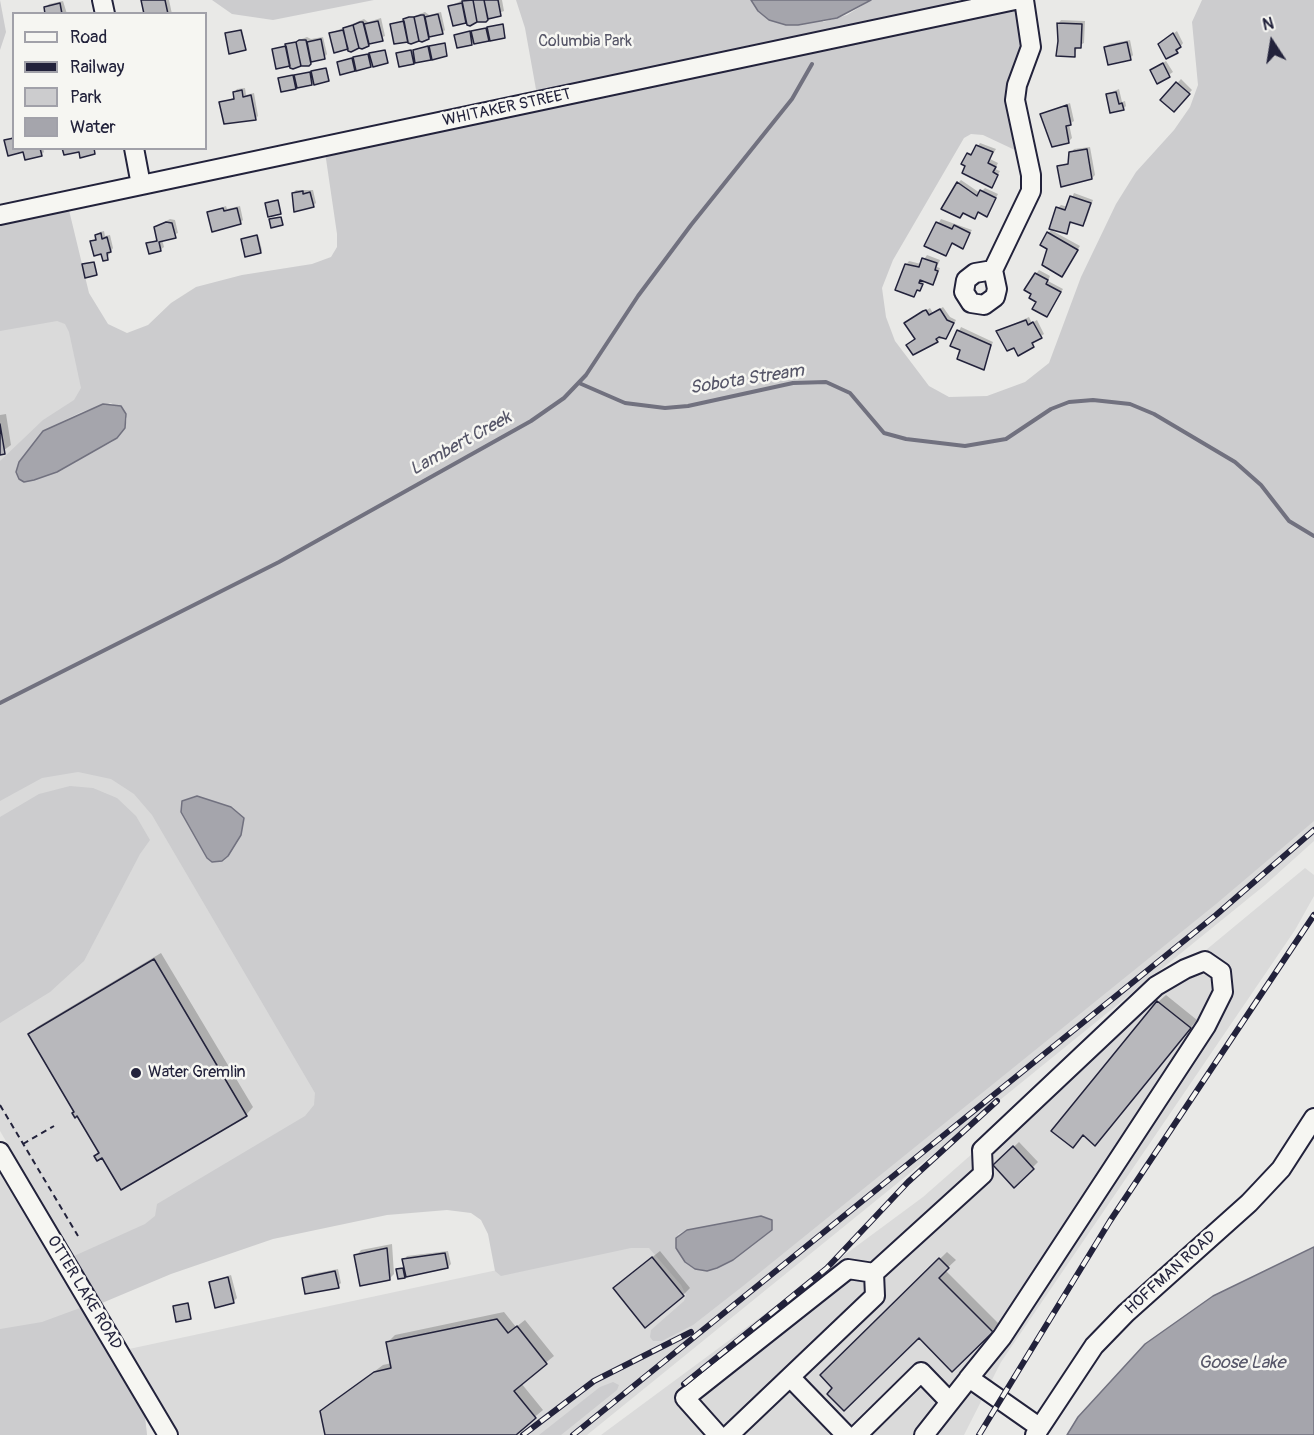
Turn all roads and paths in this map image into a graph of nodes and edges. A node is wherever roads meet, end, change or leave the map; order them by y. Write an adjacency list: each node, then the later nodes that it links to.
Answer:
1 (1015, 0): 4 (street, WHITAKER STREET)
2 (1024, 0): 6 (street)
3 (134, 150): 4 (street)
4 (141, 185): 5 (street, WHITAKER STREET)
5 (0, 215)
6 (993, 270)
7 (0, 1106): 10 (path)
8 (1314, 1118): 17 (street, HOFFMAN ROAD)
9 (54, 1126): 10 (path)
10 (24, 1144): 12 (path)
11 (0, 1152): 18 (street, OTTER LAKE ROAD)
12 (78, 1236)
13 (874, 1273): 14 (street); 15 (street); 19 (street)
14 (790, 1377): 20 (street); 21 (street)
15 (968, 1379): 16 (street); 17 (street)
16 (950, 1402): 22 (street); 23 (street)
17 (1037, 1431)
18 (168, 1435)
19 (718, 1435)
20 (729, 1435)
21 (846, 1435)
22 (857, 1435)
23 (924, 1435)

